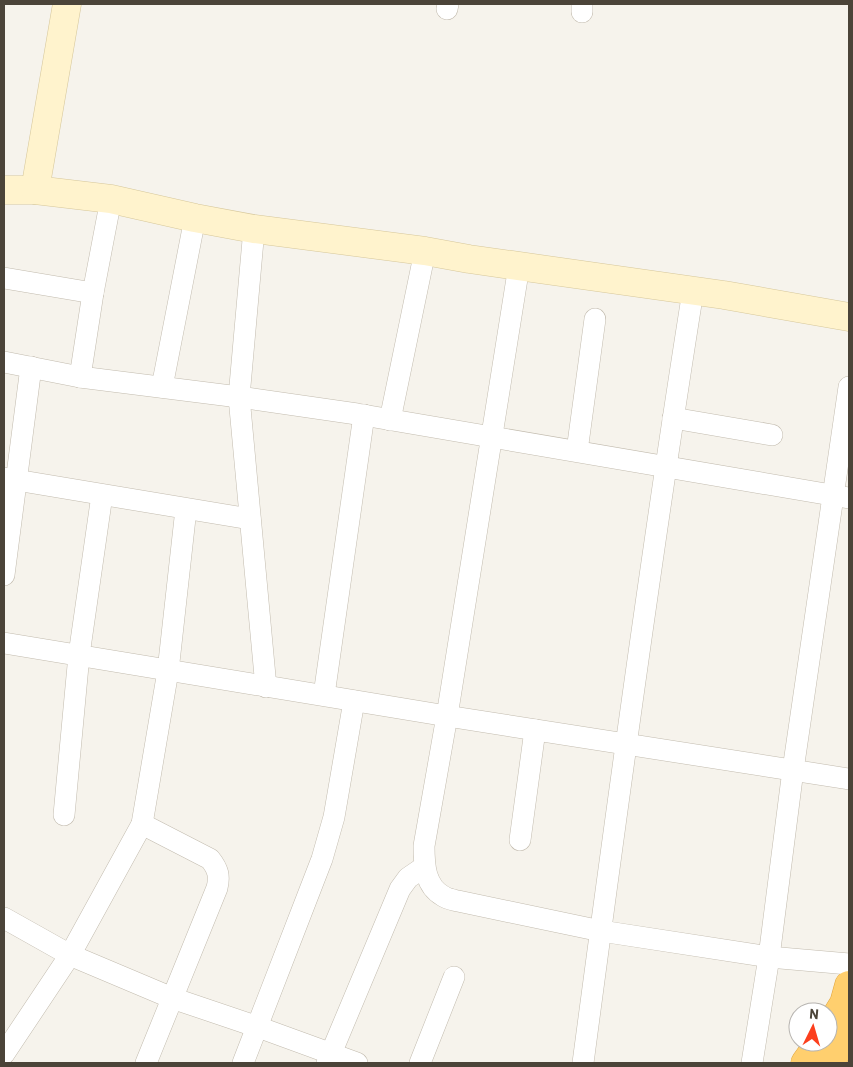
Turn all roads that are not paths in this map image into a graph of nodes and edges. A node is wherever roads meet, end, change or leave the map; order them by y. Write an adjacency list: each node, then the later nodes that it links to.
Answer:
1 (67, 4): 3 (street)
2 (4, 190): 3 (street)
3 (35, 190): 4 (street)
4 (112, 199): 5 (street); 11 (street)
5 (195, 218): 6 (street); 17 (street)
6 (254, 229): 7 (street); 19 (street)
7 (425, 251): 8 (street); 22 (street)
8 (519, 266): 10 (street); 24 (street)
9 (4, 278): 11 (street)
10 (693, 291): 12 (street); 21 (street)
11 (93, 294): 16 (street)
12 (849, 317)
13 (595, 319): 25 (street)
14 (4, 362): 15 (street)
15 (31, 367): 16 (street); 27 (street)
16 (80, 377): 17 (street)
17 (162, 387): 19 (street)
18 (849, 387): 29 (street)
19 (239, 397): 20 (street); 31 (street)
20 (364, 415): 22 (street); 37 (street)
21 (672, 418): 23 (street); 26 (street)
22 (390, 420): 24 (street)
23 (772, 435)
24 (491, 437): 25 (street); 39 (street)
25 (577, 451): 26 (street)
26 (665, 466): 29 (street); 41 (street)
27 (10, 479): 28 (street); 32 (street)
28 (102, 495): 30 (street); 34 (street)
29 (842, 496): 42 (street)
30 (186, 509): 31 (street); 35 (street)
31 (250, 520): 36 (street)
32 (4, 575)
33 (4, 643): 34 (street)
34 (79, 655): 35 (street); 44 (street)
35 (168, 671): 36 (street); 45 (street)
36 (266, 687): 37 (street)
37 (324, 696): 38 (street)
38 (354, 701): 39 (street); 57 (street)
39 (447, 716): 40 (street); 47 (street)
40 (535, 730): 41 (street); 46 (street)
41 (626, 744): 42 (street); 49 (street)
42 (793, 770): 43 (street); 51 (street)
43 (849, 779)
44 (64, 815)
45 (142, 824): 50 (street); 55 (street)
46 (520, 840)
47 (424, 866): 49 (street); 60 (street)
48 (4, 918): 50 (street)
49 (601, 931): 51 (street); 65 (street)
50 (70, 956): 55 (street); 59 (street)
51 (769, 957): 52 (street); 66 (street)
52 (849, 964)
53 (454, 977): 64 (street)
54 (849, 984): 56 (highway)
55 (172, 998): 57 (street); 61 (street)
56 (838, 1018)
57 (258, 1026): 60 (street); 62 (street)
58 (815, 1052): 67 (highway)
59 (4, 1054)
60 (329, 1059): 63 (street)
61 (146, 1063)
62 (243, 1063)
63 (357, 1063)
64 (420, 1063)
65 (583, 1063)
66 (752, 1063)
67 (805, 1063)

